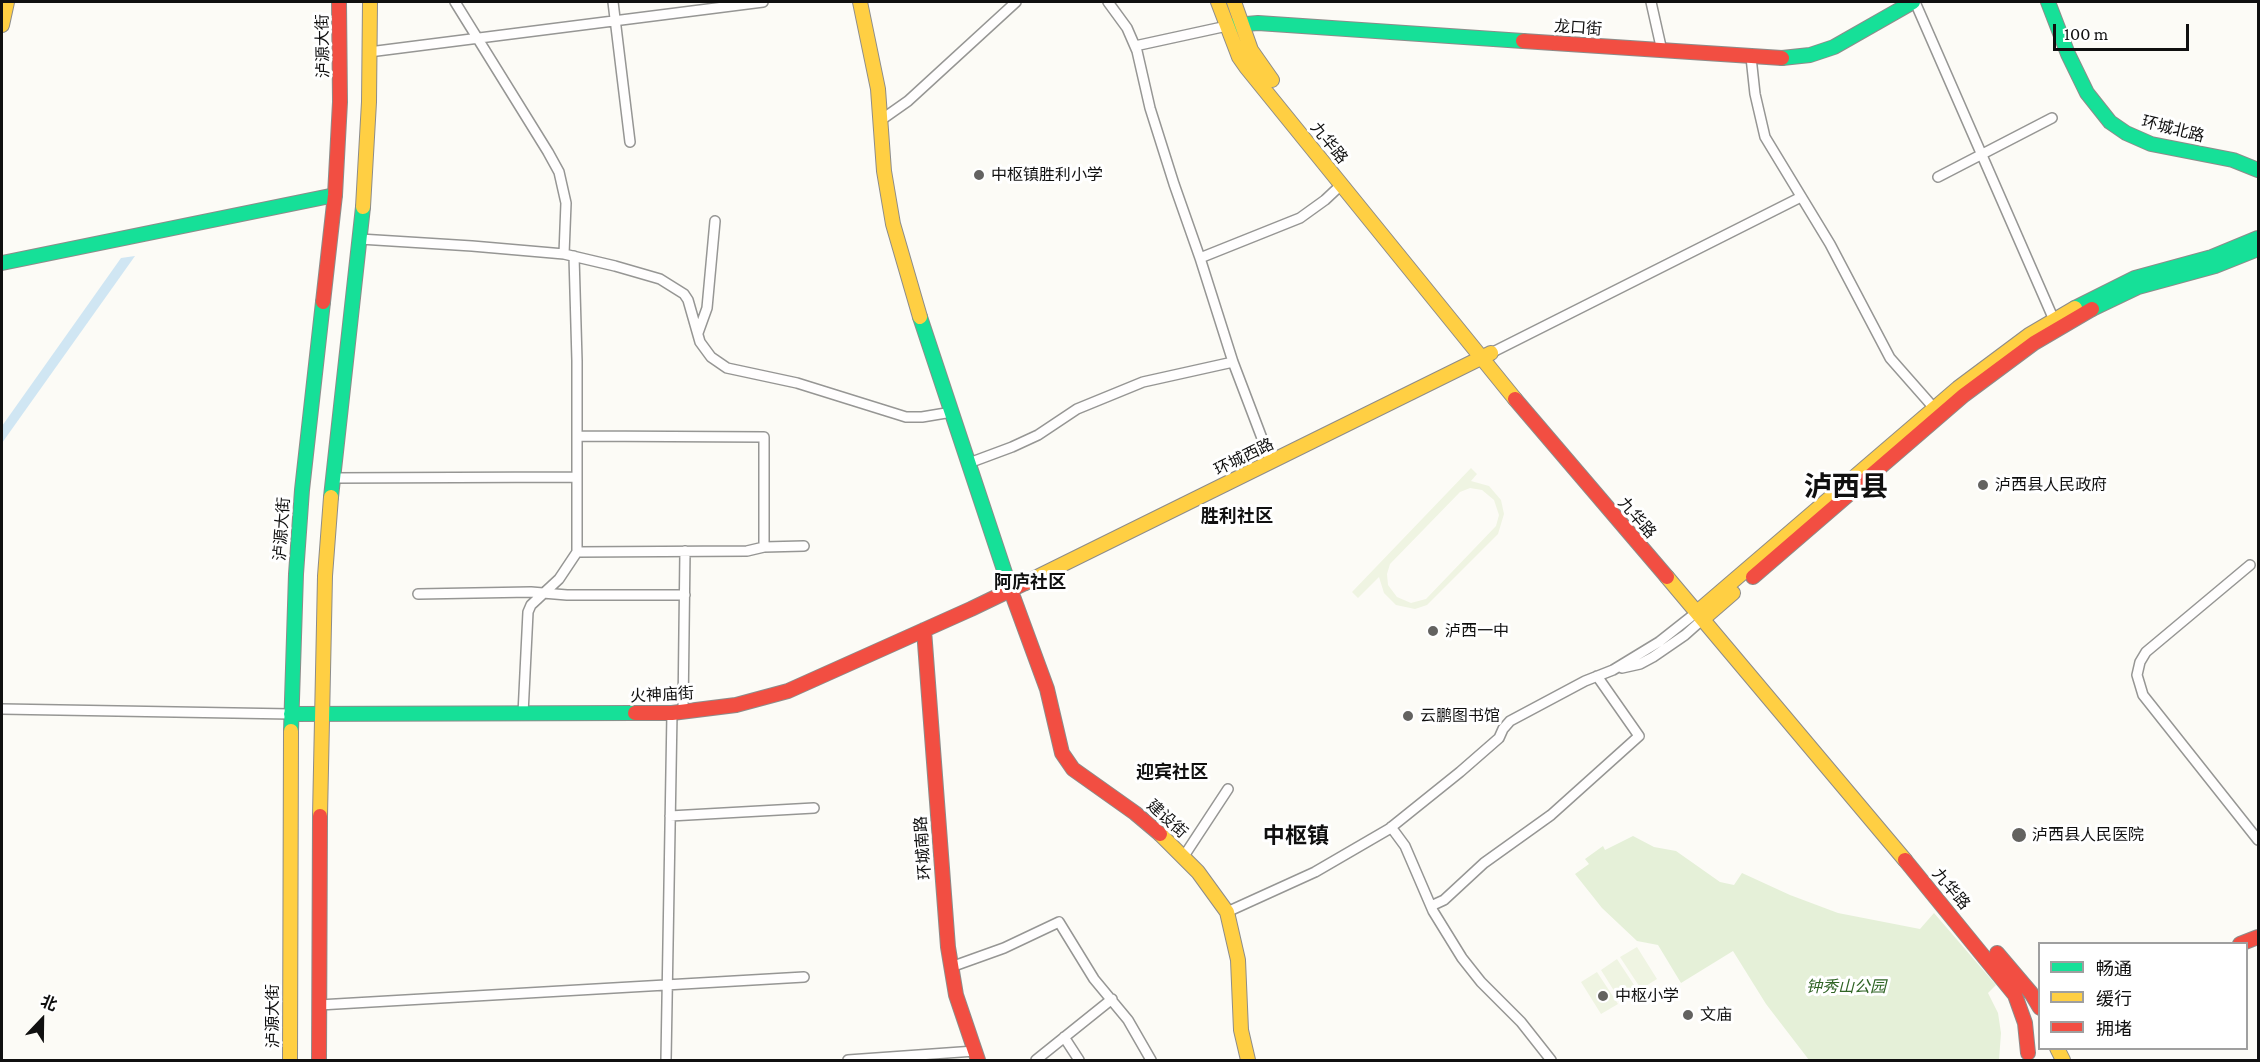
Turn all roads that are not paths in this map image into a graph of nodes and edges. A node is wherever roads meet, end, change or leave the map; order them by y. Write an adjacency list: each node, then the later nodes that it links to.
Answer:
1 (7, 2): 16 (main road)
2 (339, 2): 31 (main road, 泸源大街)
3 (370, 2): 22 (main road)
4 (455, 2): 19 (street)
5 (613, 2): 15 (street)
6 (763, 2): 15 (street)
7 (860, 2): 25 (main road, 建设街)
8 (1016, 2): 25 (street)
9 (1108, 2): 20 (street)
10 (1218, 2): 18 (main road, 九华路)
11 (1234, 2): 17 (main road, 九华路)
12 (1651, 2): 21 (street)
13 (1914, 2): 23 (main road, 龙口街); 27 (street)
14 (2048, 2): 28 (main road, 环城北路)
15 (615, 21): 19 (street); 26 (street)
16 (2, 25)
17 (1242, 25): 18 (main road, 龙口街); 21 (main road, 龙口街); 42 (main road, 九华路)
18 (1227, 26): 20 (street); 30 (main road, 九华路)
19 (479, 39): 22 (street); 37 (street)
20 (1135, 46): 38 (street)
21 (1662, 51): 23 (main road, 龙口街)
22 (369, 52): 35 (main road)
23 (1752, 57): 32 (street)
24 (2052, 118): 27 (street)
25 (881, 120): 45 (main road, 建设街)
26 (630, 142)
27 (1983, 154): 29 (street); 40 (street)
28 (2259, 170)
29 (1938, 177)
30 (1341, 185): 38 (street); 42 (main road, 九华路)
31 (335, 195): 39 (main road); 65 (main road, 泸源大街)
32 (1802, 197): 42 (street); 44 (street)
33 (715, 221): 41 (street)
34 (2259, 238): 40 (main road)
35 (360, 239): 37 (street); 50 (main road)
36 (2259, 249): 60 (main road)
37 (569, 255): 41 (street); 46 (street)
38 (1200, 258): 43 (street)
39 (2, 263)
40 (2054, 320): 44 (main road)
41 (698, 333): 45 (street)
42 (1487, 355): 47 (main road, 环城西路); 60 (main road, 九华路)
43 (1233, 362): 47 (street); 48 (street)
44 (1934, 408): 60 (main road)
45 (952, 412): 48 (main road, 建设街)
46 (578, 436): 49 (street); 52 (street)
47 (1271, 462): 56 (main road, 环城西路)
48 (969, 463): 56 (main road, 建设街)
49 (577, 477): 50 (street); 54 (street)
50 (333, 478): 66 (main road)
51 (804, 546): 52 (street)
52 (764, 547): 53 (street)
53 (685, 551): 54 (street); 59 (street)
54 (577, 552): 57 (street)
55 (2250, 565): 72 (street)
56 (1011, 590): 61 (main road, 火神庙街); 73 (main road, 建设街)
57 (544, 593): 58 (street); 59 (street); 67 (street)
58 (418, 594)
59 (685, 595): 64 (street)
60 (1704, 613): 62 (street); 81 (main road, 九华路); 84 (main road, 九华路)
61 (924, 630): 64 (main road, 火神庙街); 76 (main road, 环城南路)
62 (1597, 676): 71 (street); 74 (street)
63 (2, 709): 65 (street)
64 (677, 713): 67 (main road, 火神庙街); 70 (street)
65 (291, 714): 66 (main road, 火神庙街); 85 (main road, 泸源大街)
66 (321, 714): 67 (main road, 火神庙街); 80 (main road)
67 (523, 714)
68 (1228, 789): 73 (street)
69 (814, 808): 70 (street)
70 (670, 816): 78 (street)
71 (1391, 827): 74 (street); 75 (street)
72 (2259, 840)
73 (1184, 856): 75 (main road, 建设街)
74 (1431, 906): 93 (street)
75 (1227, 912): 92 (main road, 建设街)
76 (951, 967): 79 (street); 83 (main road, 环城南路)
77 (804, 977): 78 (street)
78 (669, 984): 80 (street); 87 (street)
79 (1112, 999): 82 (street); 91 (street)
80 (319, 1005): 86 (main road)
81 (2038, 1005)
82 (1064, 1037): 89 (street); 90 (street)
83 (976, 1056): 88 (street)
84 (2027, 1057)
85 (290, 1060)
86 (319, 1060)
87 (666, 1060)
88 (848, 1060)
89 (1036, 1060)
90 (1079, 1060)
91 (1151, 1060)
92 (1248, 1060)
93 (1551, 1060)

